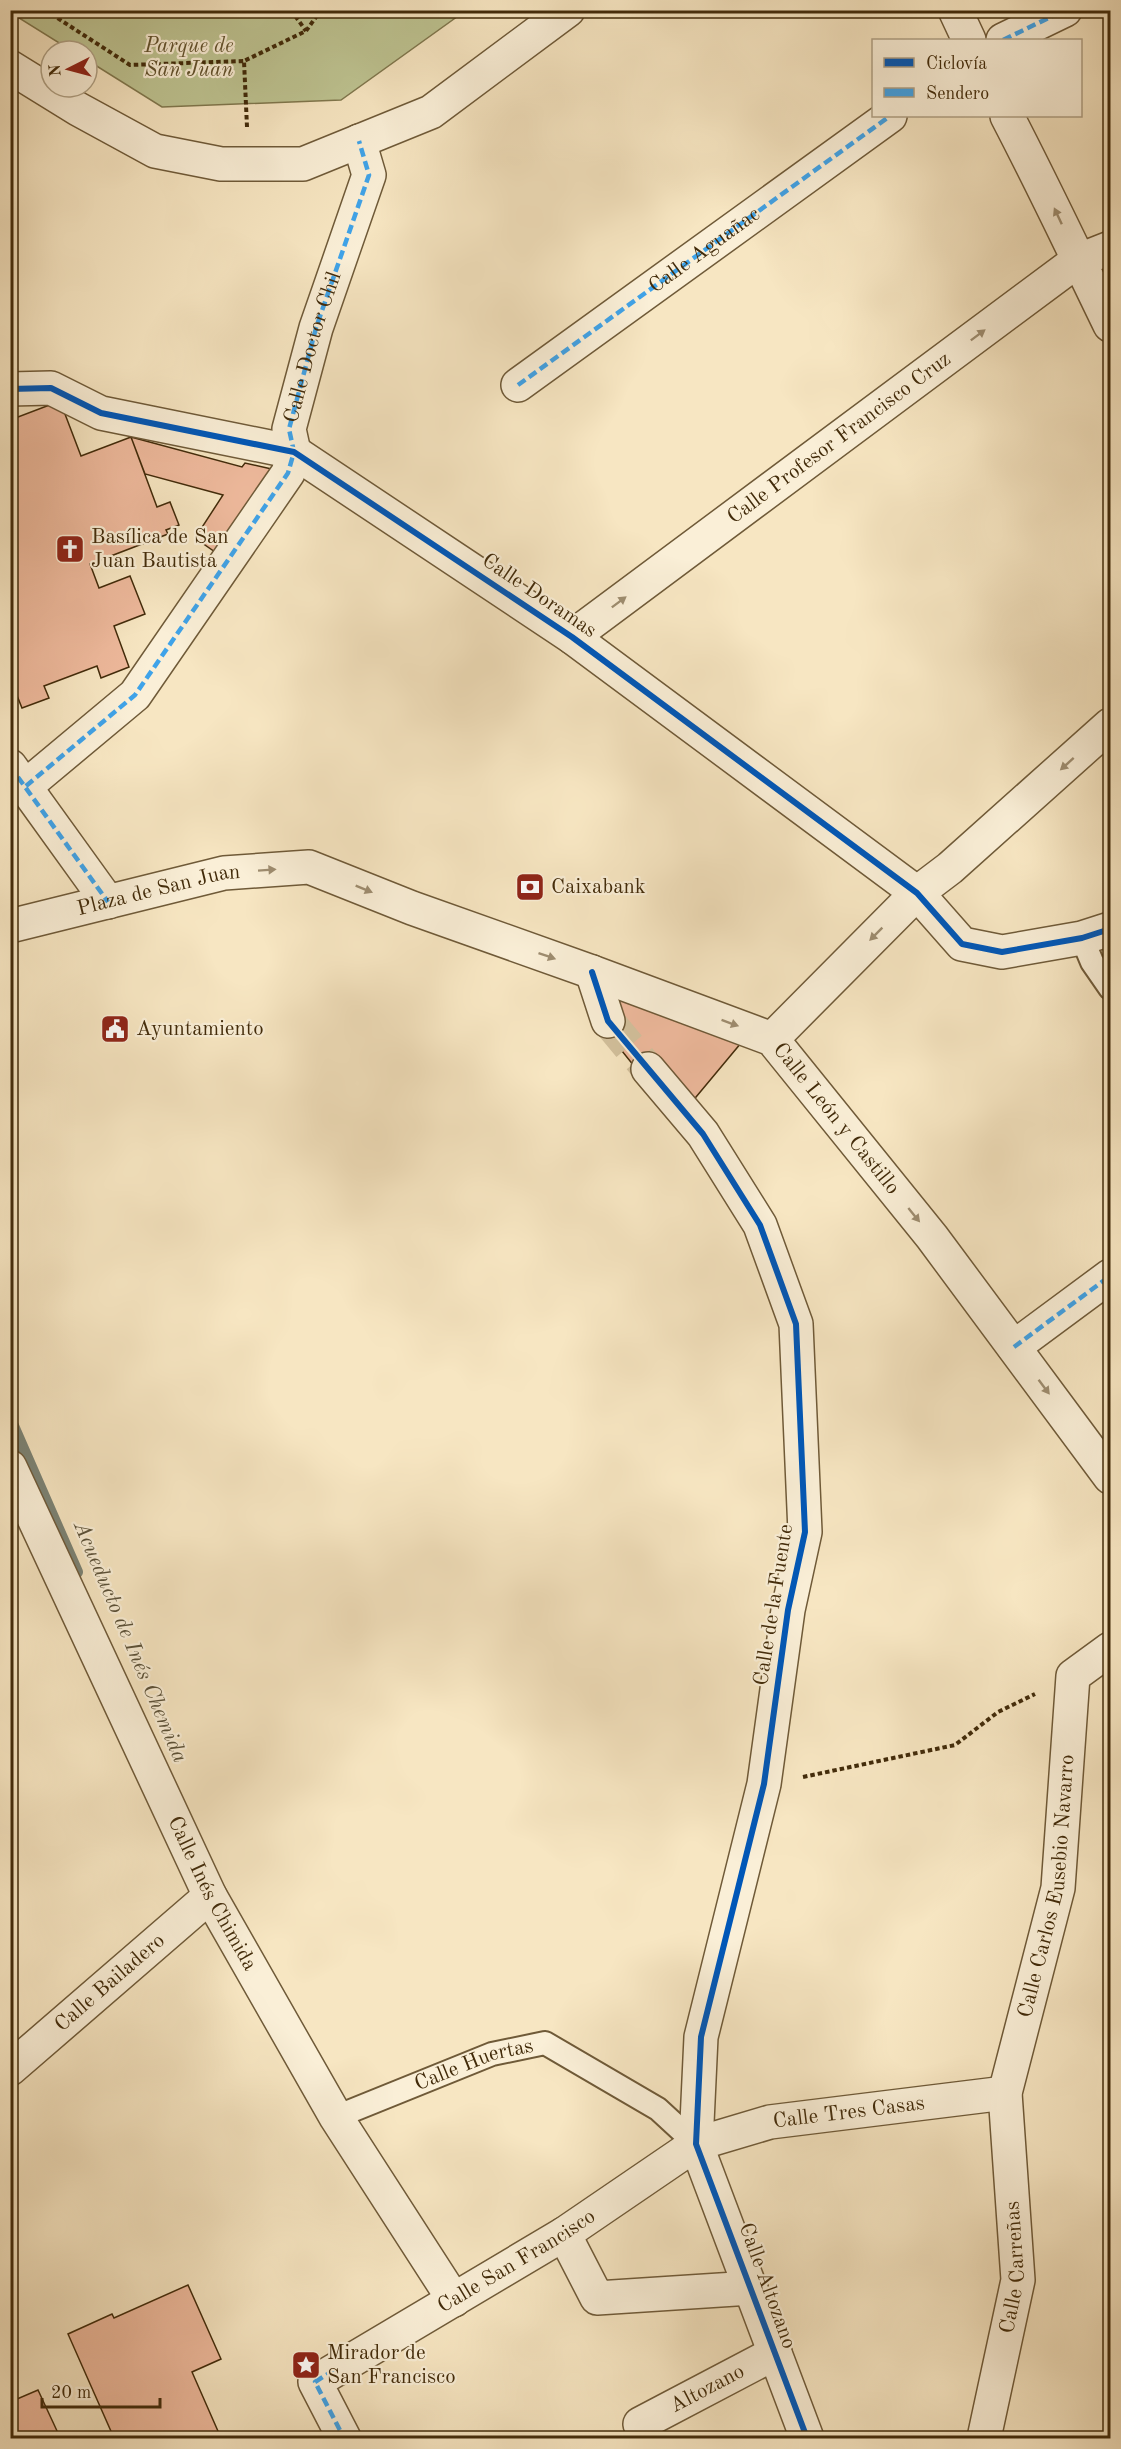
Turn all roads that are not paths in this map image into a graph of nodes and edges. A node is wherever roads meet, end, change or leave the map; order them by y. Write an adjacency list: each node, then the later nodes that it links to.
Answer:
1 (568, 10): 9 (street)
2 (955, 10): 4 (street)
3 (1065, 10): 5 (street)
4 (969, 39)
5 (1005, 39)
6 (10, 67): 9 (street)
7 (889, 117): 13 (street, Calle Aguañac)
8 (1008, 117): 11 (street, one-way to 8)
9 (359, 141): 15 (street, Calle Doctor Chil)
10 (1110, 248): 11 (street, Calle Profesor Francisco Cruz)
11 (1077, 261): 12 (street); 16 (street, Calle Profesor Francisco Cruz, one-way to 11)
12 (1110, 325)
13 (518, 385)
14 (10, 389): 15 (street, Calle Doramas)
15 (294, 452): 16 (street, Calle Doramas); 18 (street, Calle Doctor Chil)
16 (572, 637): 20 (street, Calle Doramas)
17 (1110, 725): 20 (street, one-way to 20)
18 (18, 776): 21 (street)
19 (309, 867): 21 (street, Plaza de San Juan, one-way to 19); 24 (street, Calle León y Castillo, one-way to 24)
20 (917, 893): 23 (street, Calle Doramas); 27 (street, one-way to 27)
21 (108, 902): 22 (street, Plaza de San Juan)
22 (10, 926)
23 (1096, 934): 25 (lane)
24 (592, 972): 26 (street); 27 (street, Calle León y Castillo, one-way to 27)
25 (1110, 988)
26 (608, 1021)
27 (772, 1039): 30 (street, Calle León y Castillo, one-way to 30)
28 (648, 1069): 38 (street, Calle de la Fuente)
29 (1110, 1276): 30 (street)
30 (1014, 1347): 32 (street, Calle León y Castillo, one-way to 32)
31 (10, 1467): 34 (street, Calle Inés Chimida)
32 (1110, 1477)
33 (1110, 1649): 36 (street, Calle Carlos Eusebio Navarro)
34 (210, 1896): 35 (street, Calle Bailadero); 37 (street, Calle Inés Chimida)
35 (10, 2069)
36 (1005, 2093): 38 (street, Calle Tres Casas); 46 (street, Calle Carreñas)
37 (336, 2117): 38 (lane, Calle Huertas); 41 (street, Calle Inés Chimida)
38 (696, 2144): 39 (street, Calle San Francisco); 40 (street, Calle Altozano)
39 (564, 2234): 40 (street); 41 (street, Calle San Francisco)
40 (751, 2288): 42 (street, Calle Altozano)
41 (454, 2300): 44 (street, Calle San Francisco)
42 (775, 2353): 43 (street, Altozano); 45 (street, Calle Altozano)
43 (640, 2424)
44 (344, 2439)
45 (807, 2439)
46 (984, 2439)

